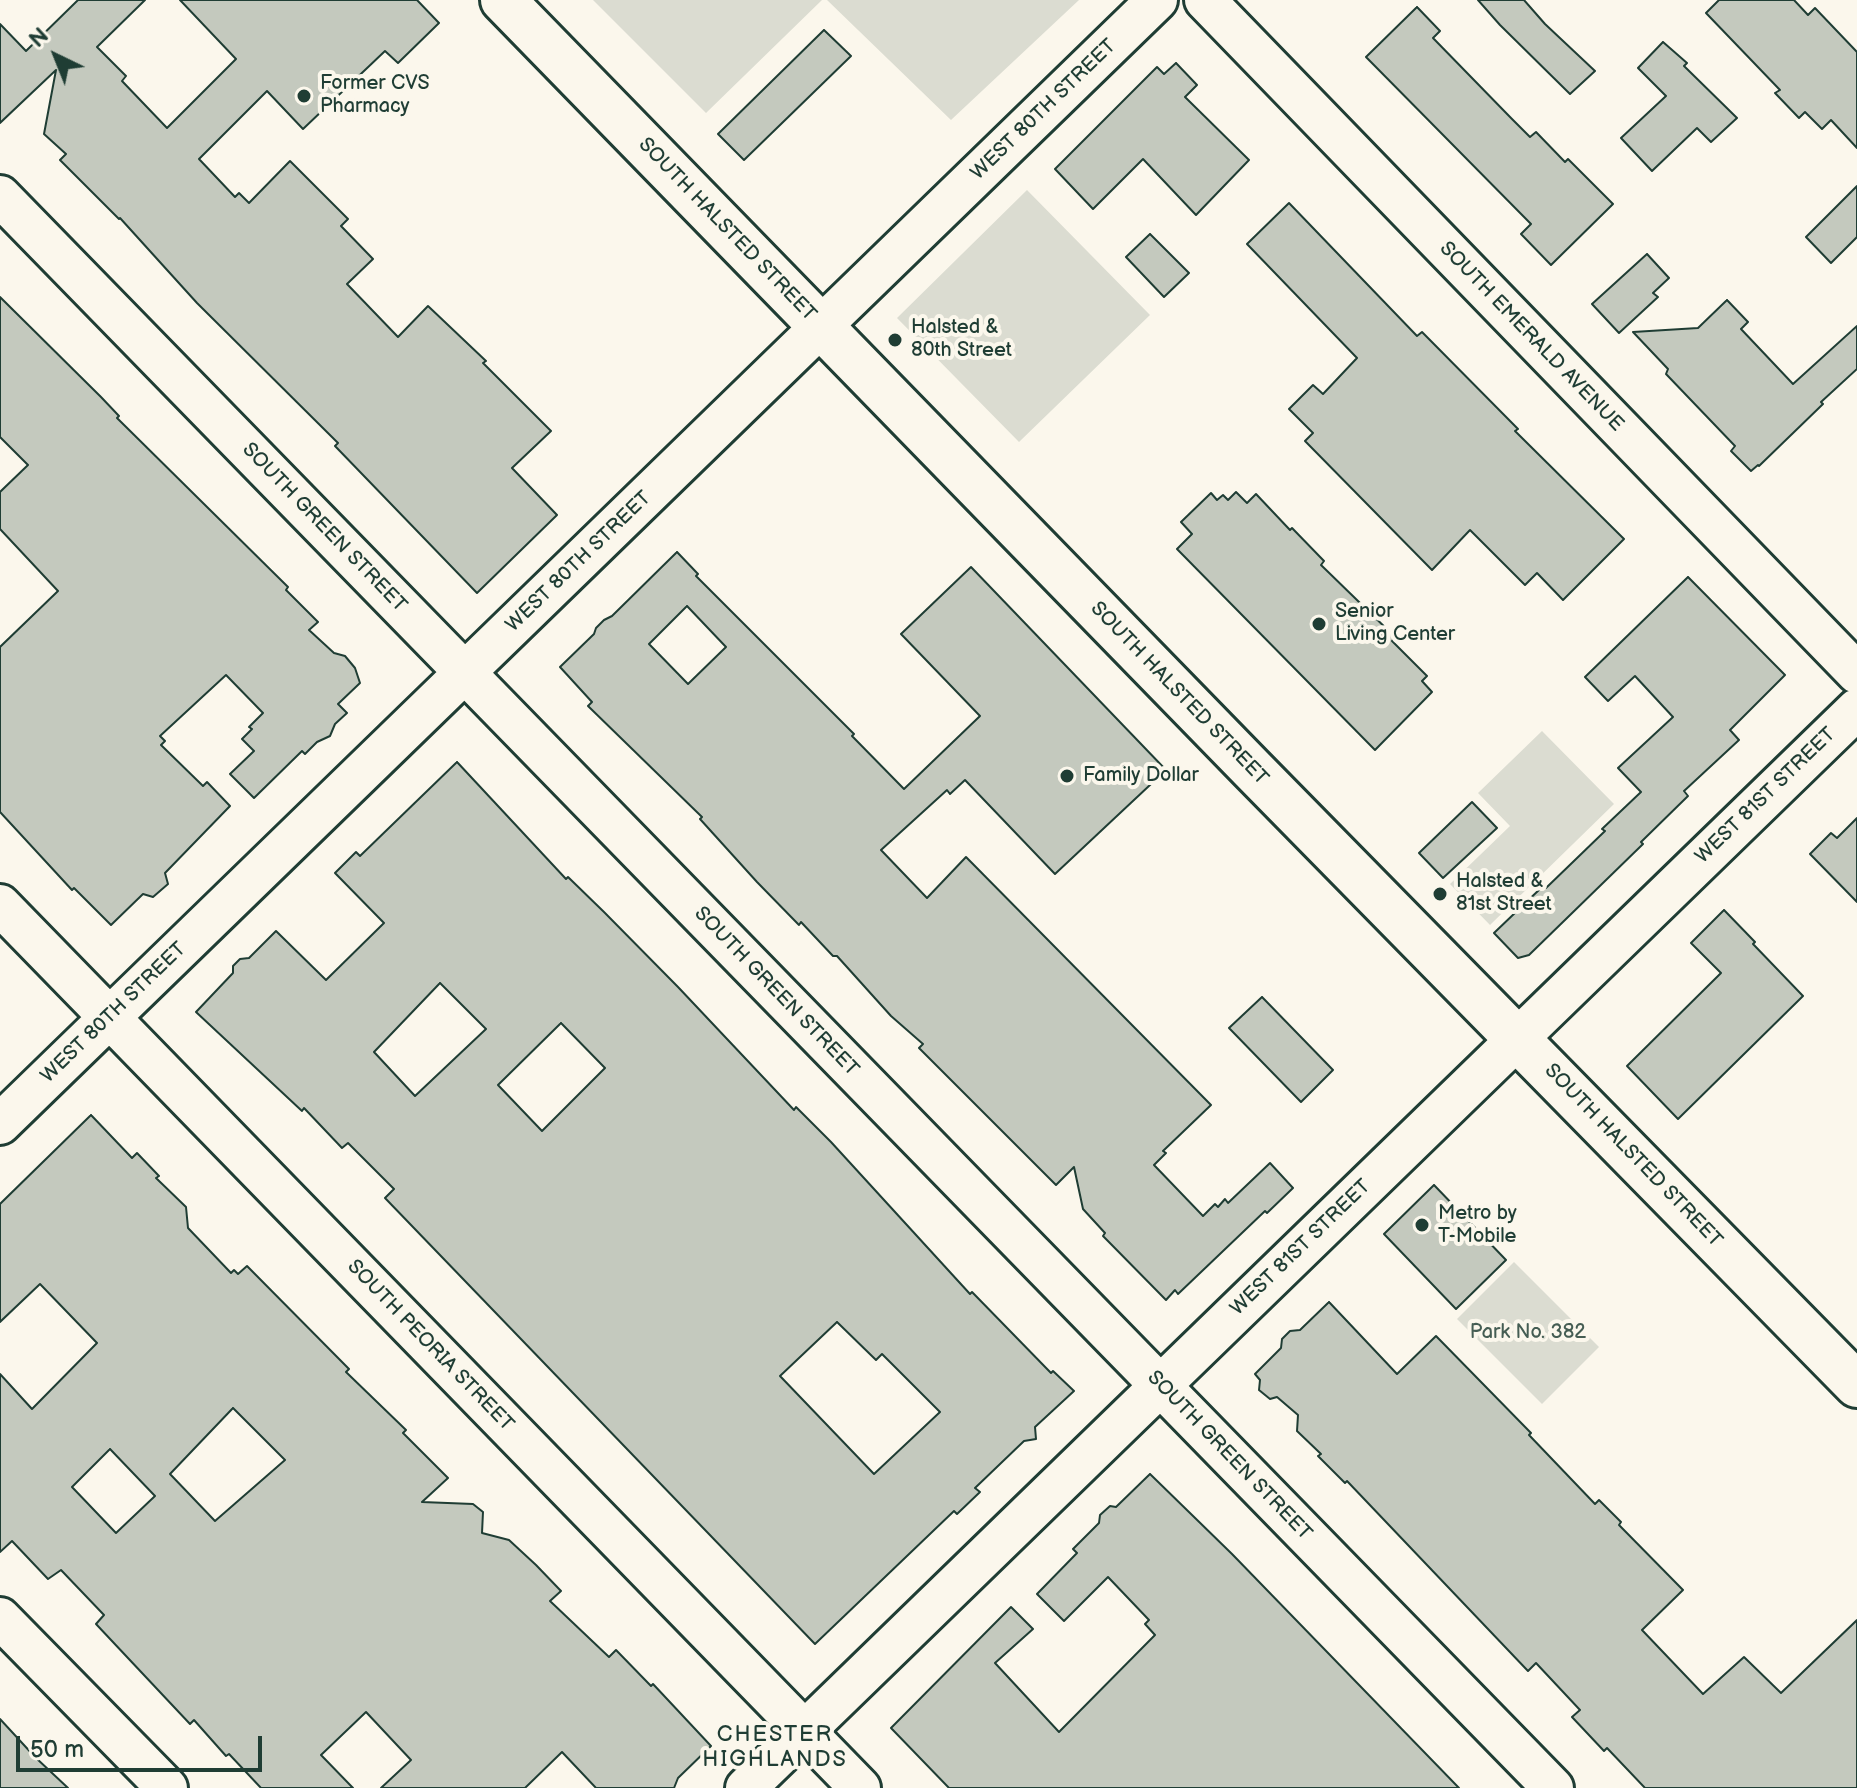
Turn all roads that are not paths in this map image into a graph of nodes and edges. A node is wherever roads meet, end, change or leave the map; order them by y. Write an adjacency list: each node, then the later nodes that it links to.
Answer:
1 (503, 0): 5 (main road, SOUTH HALSTED STREET)
2 (1157, 0): 5 (street, WEST 80TH STREET)
3 (1205, 0): 7 (street, SOUTH EMERALD AVENUE)
4 (0, 196): 6 (street, SOUTH GREEN STREET)
5 (821, 328): 6 (street, WEST 80TH STREET); 11 (main road, SOUTH HALSTED STREET)
6 (465, 673): 10 (street, WEST 80TH STREET); 14 (street, SOUTH GREEN STREET)
7 (1857, 673)
8 (1857, 709): 11 (street, WEST 81ST STREET)
9 (0, 905): 10 (street, SOUTH PEORIA STREET)
10 (110, 1017): 12 (street, WEST 80TH STREET); 16 (street, SOUTH PEORIA STREET)
11 (1518, 1038): 13 (main road, SOUTH HALSTED STREET); 14 (street, WEST 81ST STREET)
12 (0, 1124)
13 (1857, 1385)
14 (1161, 1386): 16 (street, WEST 81ST STREET); 20 (street, SOUTH GREEN STREET)
15 (0, 1618): 17 (street)
16 (805, 1731): 18 (street, WEST 81ST STREET); 19 (street, SOUTH PEORIA STREET)
17 (167, 1788)
18 (746, 1788)
19 (860, 1788)
20 (1553, 1788)

